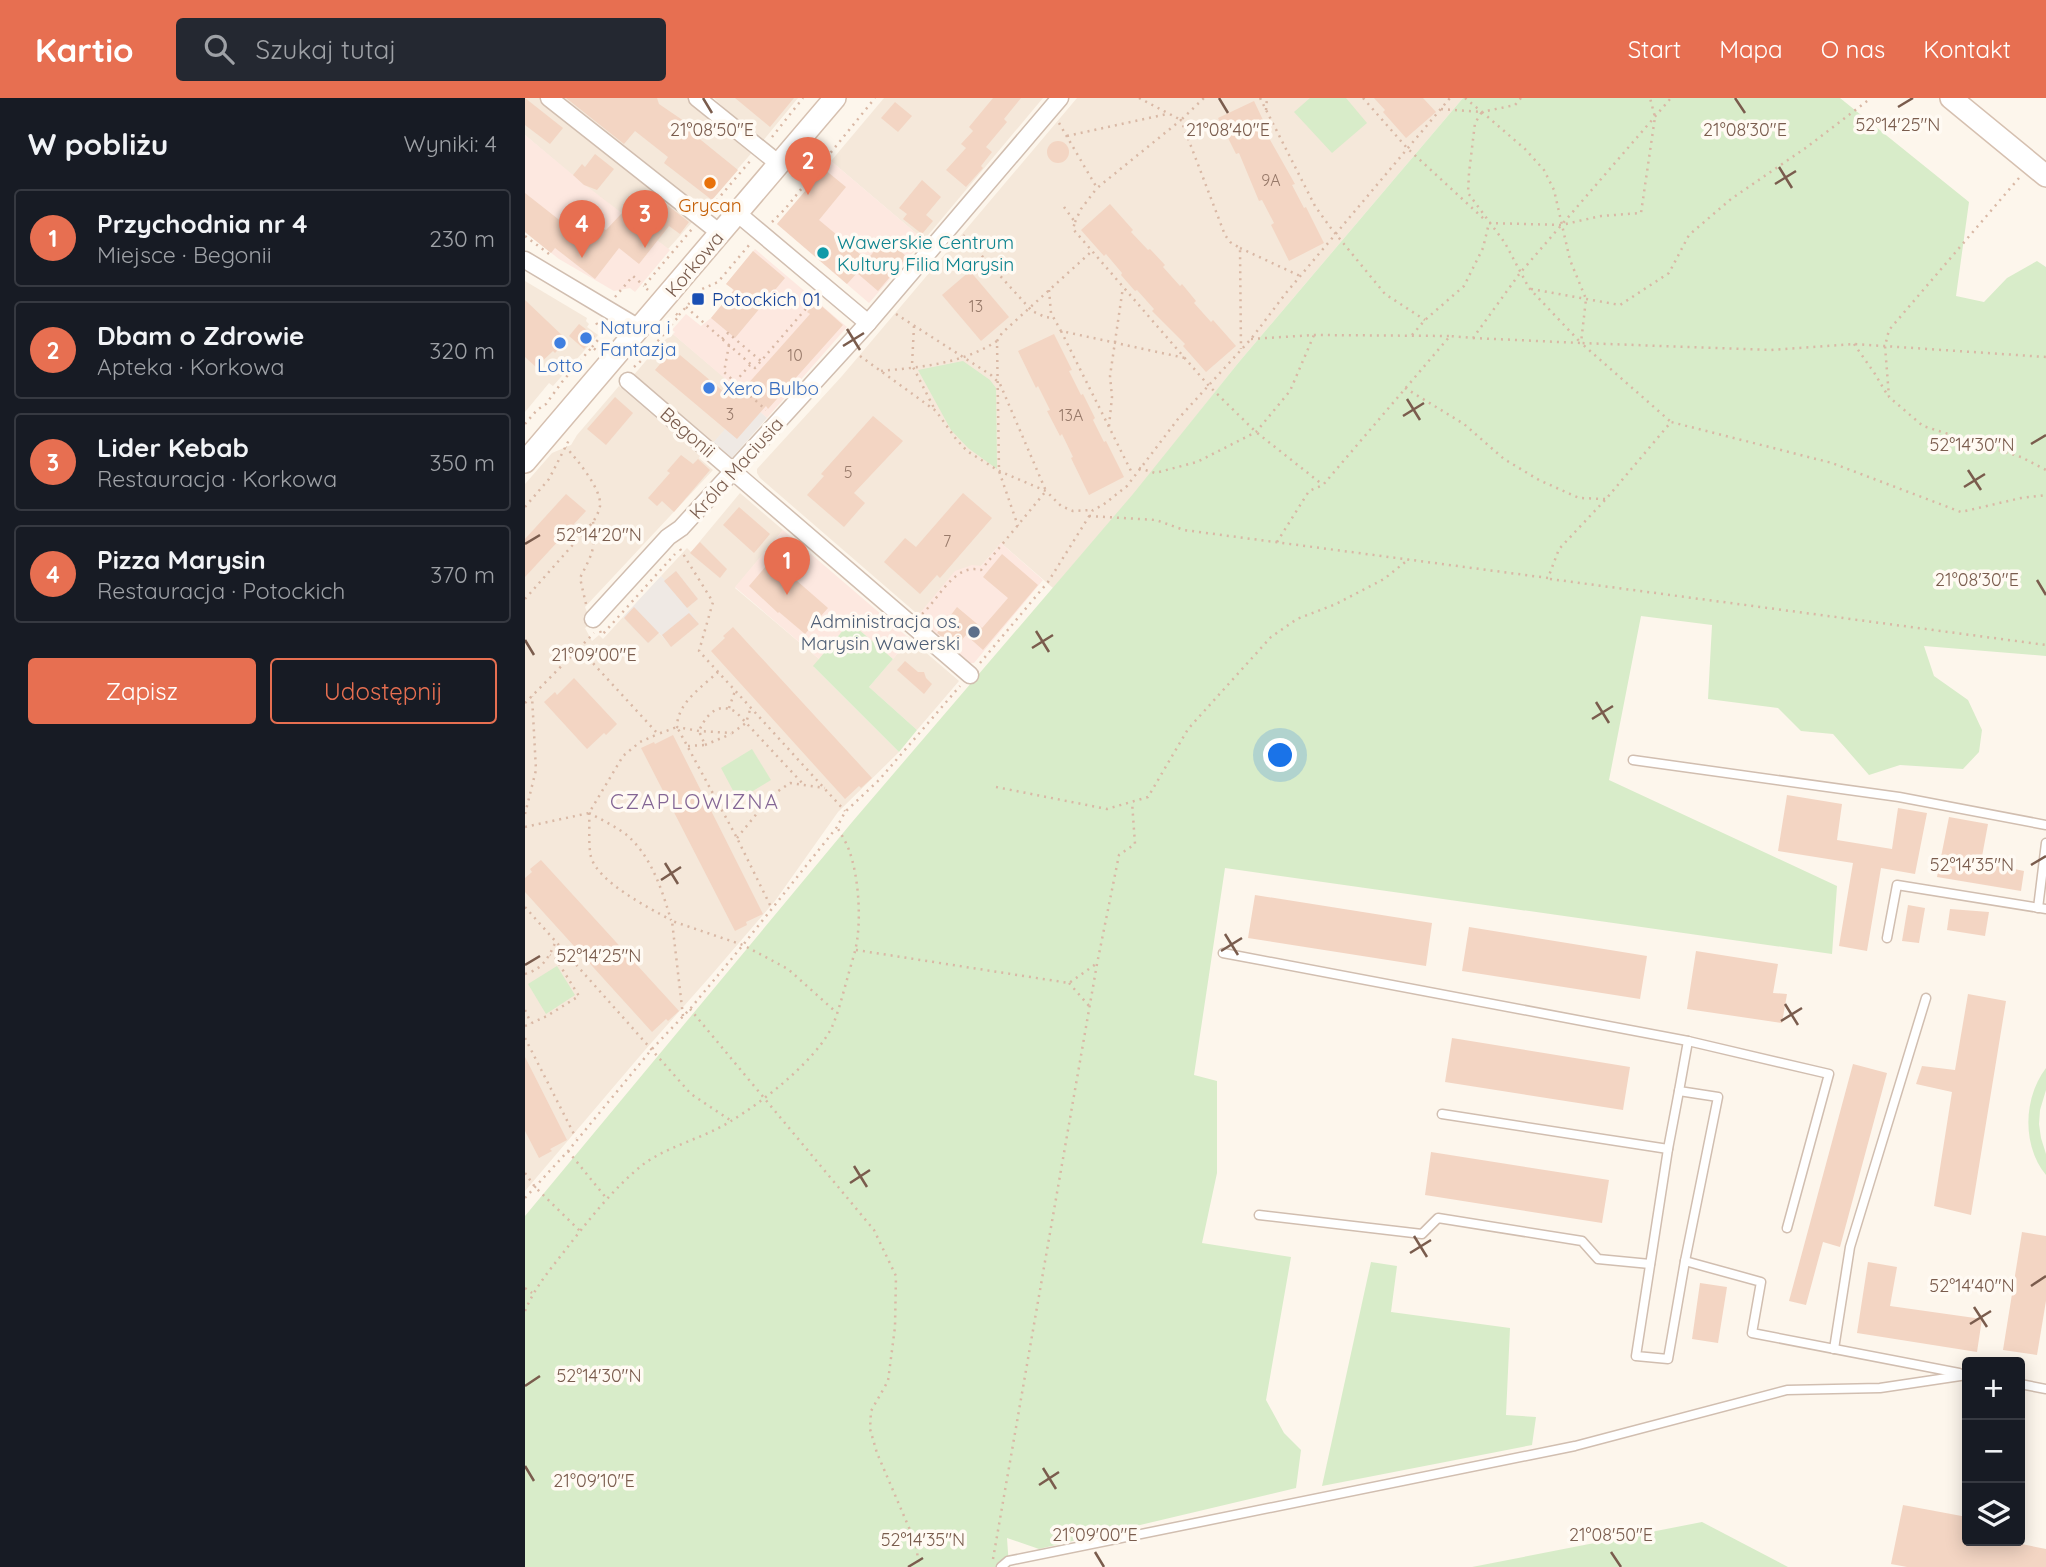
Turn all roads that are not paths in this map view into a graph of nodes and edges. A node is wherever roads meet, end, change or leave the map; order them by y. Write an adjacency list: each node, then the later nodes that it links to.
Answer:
1 (549, 98): 9 (street)
2 (697, 98): 6 (street)
3 (835, 98): 6 (street, Korkowa)
4 (1060, 98): 11 (street, Króla Maciusia)
5 (1951, 98): 7 (street)
6 (779, 164): 8 (street, Korkowa)
7 (2046, 176)
8 (737, 213): 9 (street, Korkowa); 11 (street)
9 (720, 233): 12 (street, Korkowa)
10 (525, 260): 12 (street)
11 (868, 323): 15 (street, Króla Maciusia)
12 (639, 328): 14 (street, Korkowa)
13 (628, 381): 15 (street, Begonii)
14 (525, 461)
15 (734, 471): 16 (street, Króla Maciusia); 17 (street, Begonii)
16 (593, 619)
17 (970, 675)
18 (1633, 760): 19 (lane)
19 (2046, 825)
20 (2046, 844): 21 (lane)
21 (2042, 909): 22 (lane)
22 (1887, 938)
23 (1223, 953): 25 (lane)
24 (1926, 998): 33 (lane)
25 (1688, 1041): 26 (lane); 30 (lane)
26 (1679, 1091): 28 (lane); 31 (lane)
27 (1442, 1114): 28 (lane)
28 (1668, 1149): 32 (lane)
29 (1259, 1215): 32 (lane)
30 (1787, 1228)
31 (1685, 1261): 32 (lane); 33 (lane)
32 (1650, 1264)
33 (1834, 1349): 34 (lane)
34 (1962, 1373)
35 (1962, 1375): 38 (lane)
36 (2025, 1385): 37 (lane)
37 (2046, 1389)
38 (1000, 1567)

